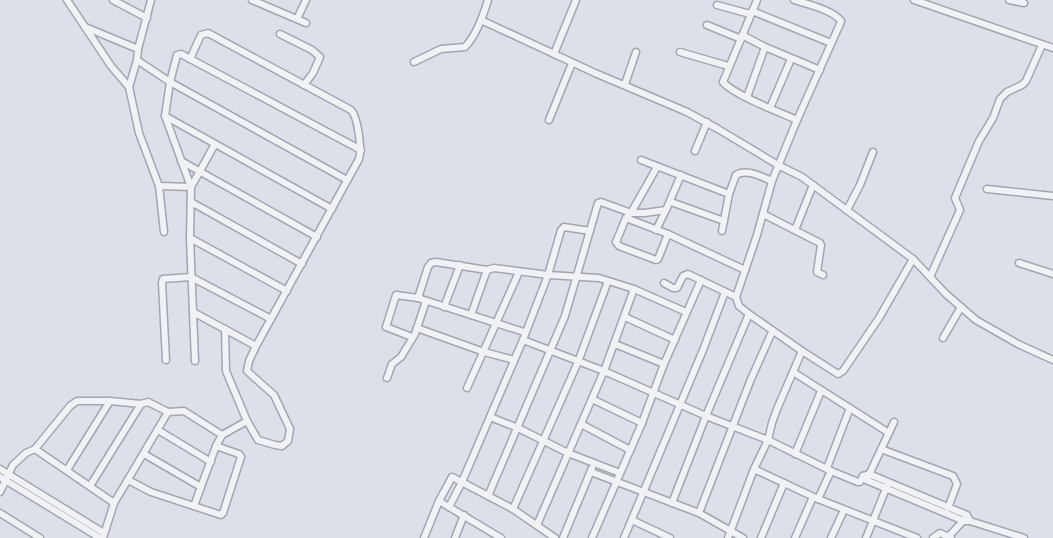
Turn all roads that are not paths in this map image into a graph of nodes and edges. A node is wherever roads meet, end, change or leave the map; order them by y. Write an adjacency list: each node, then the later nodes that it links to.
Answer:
1 (114, 0): 18 (street)
2 (151, 0): 18 (street)
3 (252, 0): 13 (street)
4 (306, 0): 19 (street)
5 (488, 0): 20 (street)
6 (576, 0): 33 (street)
7 (757, 0): 17 (street)
8 (794, 0): 16 (street)
9 (821, 0): 16 (street)
10 (914, 0): 27 (street)
11 (1009, 0): 14 (street)
12 (67, 1): 22 (street)
13 (270, 3): 19 (street)
14 (1024, 3)
15 (717, 5): 17 (street)
16 (817, 8): 26 (street)
17 (751, 13): 25 (street); 26 (street)
18 (146, 18): 30 (street)
19 (297, 19): 21 (street)
20 (481, 20): 33 (street); 37 (street)
21 (306, 23)
22 (84, 26): 30 (street); 44 (street)
23 (707, 26): 25 (street)
24 (280, 34): 43 (street)
25 (742, 37): 28 (street); 39 (street)
26 (831, 43): 40 (street)
27 (1042, 45): 29 (street); 97 (street)
28 (765, 47): 35 (street); 45 (street)
29 (1053, 48)
30 (138, 49): 36 (street)
31 (636, 52): 42 (street)
32 (680, 52): 39 (street)
33 (554, 54): 38 (street)
34 (190, 58): 41 (street); 43 (street); 52 (street)
35 (792, 59): 40 (street); 46 (street)
36 (137, 60): 41 (street); 44 (street)
37 (414, 62)
38 (572, 63): 42 (street); 48 (street)
39 (728, 66): 45 (street)
40 (820, 70): 49 (street)
41 (170, 82): 47 (street); 61 (street)
42 (625, 84): 50 (street)
43 (304, 85): 52 (street)
44 (129, 86): 64 (street)
45 (747, 97): 46 (street)
46 (770, 108): 49 (street)
47 (165, 116): 51 (street); 56 (street)
48 (548, 120)
49 (797, 120): 57 (street)
50 (707, 122): 53 (street); 57 (street)
51 (215, 144): 59 (street); 71 (street)
52 (361, 150): 61 (street)
53 (695, 151)
54 (874, 152): 73 (street)
55 (641, 160): 58 (street)
56 (181, 161): 59 (street); 65 (street)
57 (778, 166): 62 (street); 63 (street)
58 (657, 167): 60 (street); 75 (street)
59 (200, 171): 65 (street); 83 (street)
60 (681, 175): 67 (street); 70 (street)
61 (348, 180): 71 (street)
62 (772, 181): 67 (street); 74 (street)
63 (813, 185): 73 (street); 78 (street)
64 (158, 186): 65 (street); 81 (street)
65 (191, 187): 69 (street)
66 (987, 189): 68 (street)
67 (729, 194): 76 (street)
68 (1053, 196)
69 (191, 202): 84 (street); 87 (street)
70 (671, 202): 72 (street); 76 (street)
71 (332, 209): 83 (street)
72 (666, 210): 75 (street); 77 (street)
73 (847, 210): 85 (street)
74 (763, 214): 78 (street); 90 (street)
75 (629, 215): 77 (street); 79 (street); 82 (street)
76 (724, 221): 80 (street)
77 (656, 230): 82 (street)
78 (795, 230): 94 (street)
79 (590, 231): 93 (street); 96 (street)
80 (722, 231)
81 (164, 232)
82 (668, 234): 90 (street)
83 (316, 237): 87 (street)
84 (190, 238): 95 (street); 102 (street)
85 (913, 259): 97 (street); 127 (street)
86 (1019, 263): 92 (street)
87 (302, 264): 102 (street)
88 (460, 265): 89 (street); 105 (street); 107 (street)
89 (487, 270): 91 (street); 112 (street)
90 (745, 270): 104 (street)
91 (519, 272): 93 (street); 115 (street)
92 (1053, 274)
93 (548, 275): 96 (street); 118 (street)
94 (823, 276)
95 (191, 277): 109 (street); 114 (street); 129 (street)
96 (577, 277): 99 (street); 126 (street)
97 (930, 277): 108 (street)
98 (701, 280): 100 (street); 103 (street); 110 (street)
99 (608, 281): 101 (street); 133 (street)
100 (664, 283)
101 (634, 289): 110 (street); 113 (street)
102 (287, 291): 114 (street)
103 (725, 292): 104 (street); 144 (street)
104 (736, 297): 111 (street)
105 (418, 298): 106 (street); 120 (street)
106 (426, 301): 107 (street); 116 (street)
107 (444, 307): 112 (street)
108 (961, 307): 121 (street); 131 (street)
109 (193, 312): 117 (street); 132 (street)
110 (686, 312): 123 (street)
111 (749, 314): 119 (street); 147 (street)
112 (471, 315): 115 (street)
113 (625, 317): 123 (street); 124 (street)
114 (271, 319): 125 (street)
115 (497, 324): 118 (street); 128 (street)
116 (417, 328): 120 (street); 128 (street)
117 (225, 329): 125 (street); 150 (street)
118 (524, 332): 122 (street)
119 (772, 332): 127 (street); 153 (street)
120 (412, 337): 137 (street)
121 (943, 338)
122 (523, 340): 126 (street); 130 (street)
123 (675, 340): 134 (street)
124 (615, 344): 134 (street); 135 (street)
125 (256, 346): 150 (street)
126 (550, 351): 133 (street); 154 (street)
127 (802, 351): 136 (street)
128 (484, 352): 130 (street); 138 (street)
129 (166, 360)
130 (514, 360): 148 (street)
131 (1053, 360)
132 (194, 361)
133 (578, 362): 135 (street); 159 (street)
134 (664, 364): 140 (street)
135 (604, 371): 140 (street); 141 (street)
136 (793, 372): 139 (street); 158 (street)
137 (387, 378)
138 (466, 388)
139 (821, 390): 145 (street); 166 (street)
140 (653, 394): 144 (street); 151 (street)
141 (592, 398): 151 (street); 152 (street)
142 (110, 401): 143 (street); 161 (street); 171 (street)
143 (141, 404): 146 (street); 181 (street)
144 (679, 404): 147 (street); 185 (street)
145 (850, 408): 156 (street); 172 (street)
146 (168, 412): 155 (street); 157 (street)
147 (706, 416): 153 (street); 191 (street)
148 (490, 417): 154 (street); 179 (street)
149 (894, 422): 156 (street)
150 (244, 423): 157 (street)
151 (642, 423): 163 (street)
152 (581, 424): 163 (street); 164 (street)
153 (732, 427): 158 (street); 198 (street)
154 (518, 428): 159 (street); 186 (street)
155 (158, 430): 165 (street); 167 (street)
156 (889, 433): 162 (street)
157 (224, 434): 160 (street)
158 (768, 440): 166 (street); 169 (street)
159 (542, 441): 164 (street); 195 (street)
160 (216, 446): 167 (street); 192 (street)
161 (35, 449): 171 (street); 175 (street)
162 (881, 449): 176 (street); 194 (street)
163 (630, 450): 174 (street)
164 (568, 453): 168 (street); 203 (street)
165 (144, 454): 177 (street); 183 (street)
166 (795, 454): 172 (street)
167 (210, 462): 183 (street)
168 (594, 464): 173 (street); 174 (street)
169 (754, 468): 180 (street); 204 (street)
170 (0, 469): 175 (street)
171 (67, 470): 181 (street)
172 (829, 470): 176 (street); 187 (street)
173 (591, 472): 178 (street); 214 (street)
174 (620, 473): 178 (street)
175 (5, 477): 184 (street); 206 (street)
176 (866, 477): 182 (street)
177 (128, 480): 190 (street); 192 (street)
178 (616, 480): 185 (street); 215 (street)
179 (462, 482): 186 (street); 188 (street); 193 (street)
180 (784, 483): 187 (street); 220 (street)
181 (90, 486): 190 (street)
182 (888, 486): 189 (street); 202 (street)
183 (201, 487): 192 (street)
184 (0, 492)
185 (643, 492): 191 (street); 201 (street)
186 (488, 496): 195 (street)
187 (815, 498): 196 (street); 221 (street)
188 (439, 501): 193 (street); 210 (street)
189 (927, 502): 194 (street); 200 (street)
190 (114, 503): 206 (street)
191 (672, 504): 198 (street)
192 (194, 506)
193 (450, 507): 199 (street)
194 (948, 508): 200 (street)
195 (513, 509): 203 (street)
196 (844, 510): 202 (street); 222 (street)
197 (0, 513): 209 (street)
198 (699, 513): 204 (street)
199 (464, 515): 211 (street); 212 (street)
200 (967, 519): 205 (street); 208 (street)
201 (632, 520): 216 (street); 217 (street)
202 (874, 521): 207 (street); 223 (street)
203 (537, 525): 213 (street)
204 (730, 530): 218 (street); 219 (street)
205 (1005, 531): 226 (street); 227 (street)
206 (102, 536)
207 (905, 536): 224 (street)
208 (949, 537): 225 (street)
209 (40, 538)
210 (424, 538)
211 (455, 538)
212 (501, 538)
213 (555, 538)
214 (563, 538)
215 (592, 538)
216 (624, 538)
217 (670, 538)
218 (728, 538)
219 (743, 538)
220 (761, 538)
221 (795, 538)
222 (831, 538)
223 (866, 538)
224 (917, 538)
225 (933, 538)
226 (1001, 538)
227 (1024, 538)

